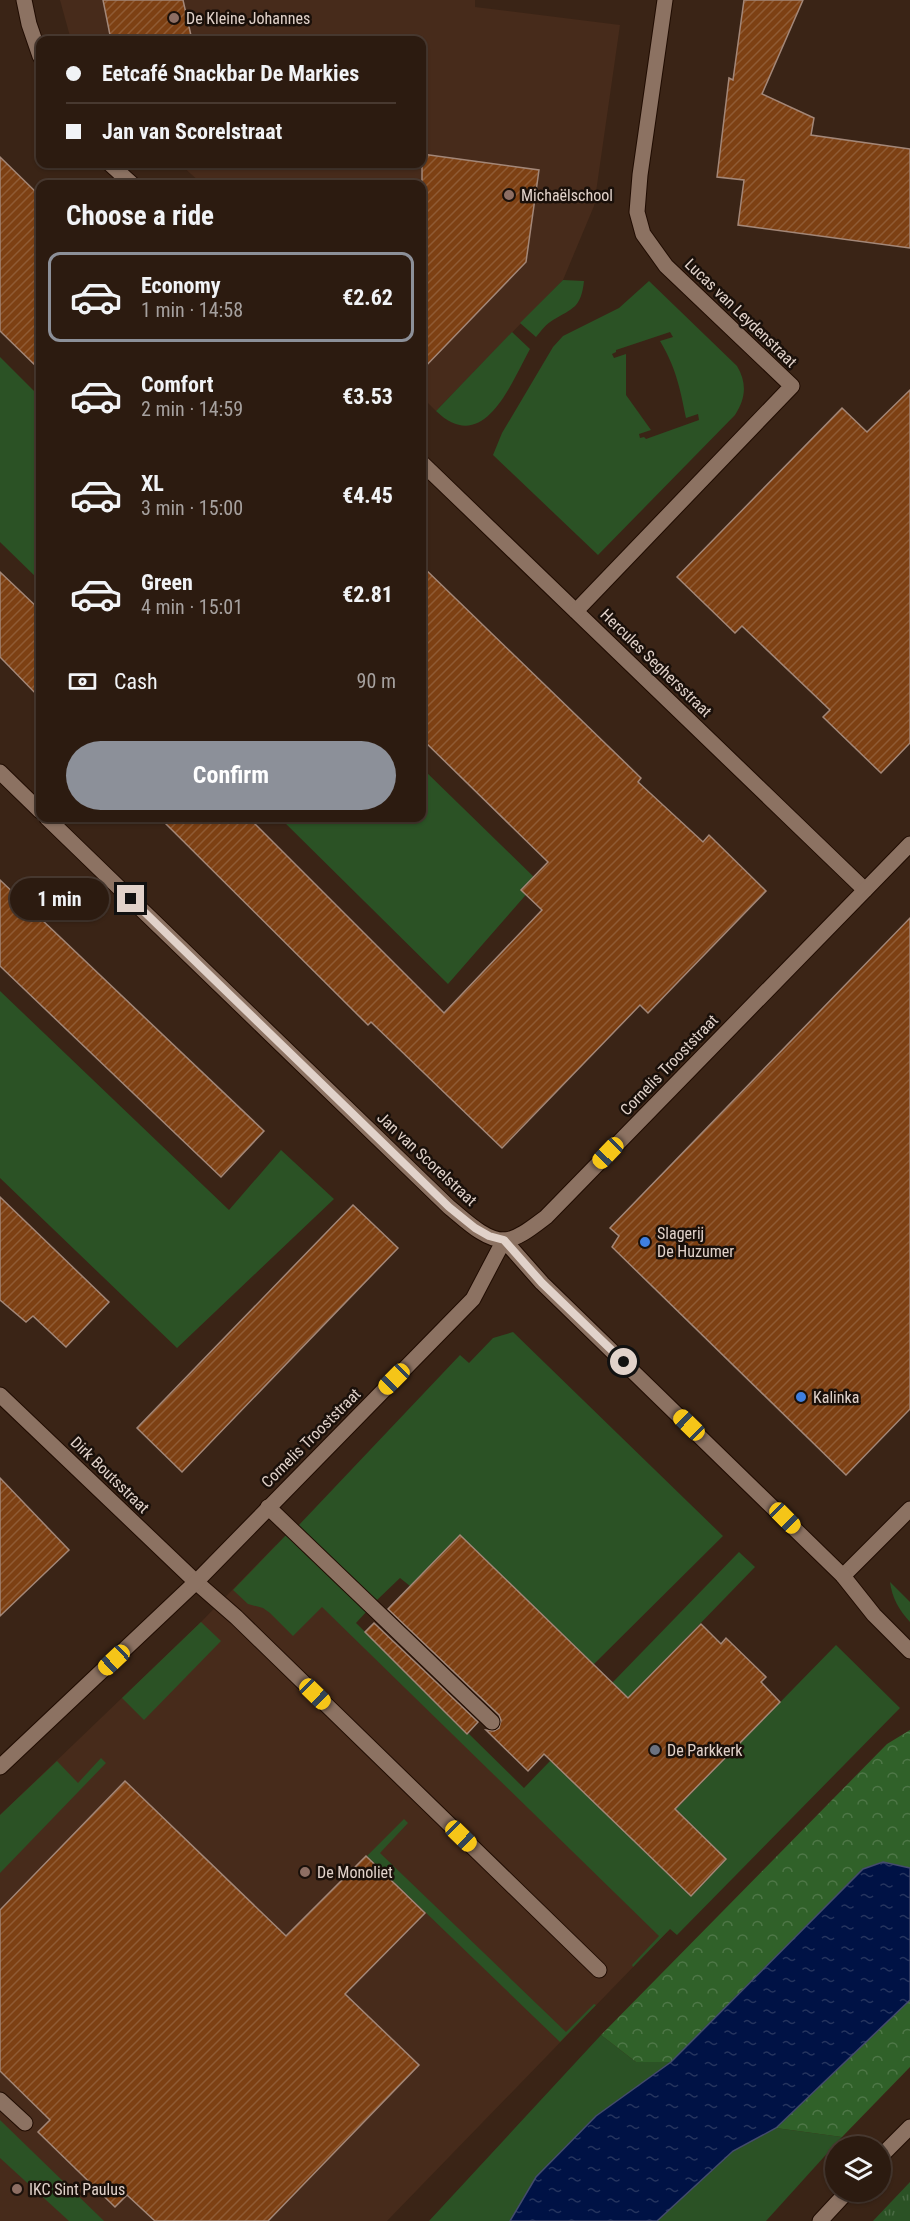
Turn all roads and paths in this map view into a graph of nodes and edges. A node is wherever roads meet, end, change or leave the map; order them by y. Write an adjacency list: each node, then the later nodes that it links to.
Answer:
1 (24, 0): 3 (street)
2 (665, 0): 7 (street, Lucas van Leydenstraat)
3 (36, 44)
4 (114, 168): 5 (street)
5 (128, 180)
6 (426, 467): 7 (street, Hercules Seghersstraat)
7 (576, 611): 12 (street, Hercules Seghersstraat)
8 (0, 772): 9 (street)
9 (36, 807)
10 (51, 822): 13 (street, Jan van Scorelstraat)
11 (910, 844): 12 (street, Cornelis Trooststraat)
12 (865, 890): 13 (street, Cornelis Trooststraat)
13 (504, 1240): 15 (street, Cornelis Trooststraat); 17 (street, Jan van Scorelstraat)
14 (0, 1395): 18 (street, Dirk Boutsstraat)
15 (268, 1507): 18 (street, Cornelis Trooststraat); 20 (street)
16 (910, 1509): 17 (street)
17 (843, 1576): 19 (street, Jan van Scorelstraat)
18 (196, 1582): 21 (street, Cornelis Trooststraat); 22 (street, Dirk Boutsstraat)
19 (910, 1651)
20 (492, 1722)
21 (0, 1767)
22 (599, 1970)
23 (0, 2100): 24 (street)
24 (25, 2123)
25 (910, 2127): 26 (street)
26 (891, 2146)
27 (838, 2202): 28 (street)
28 (820, 2221)

